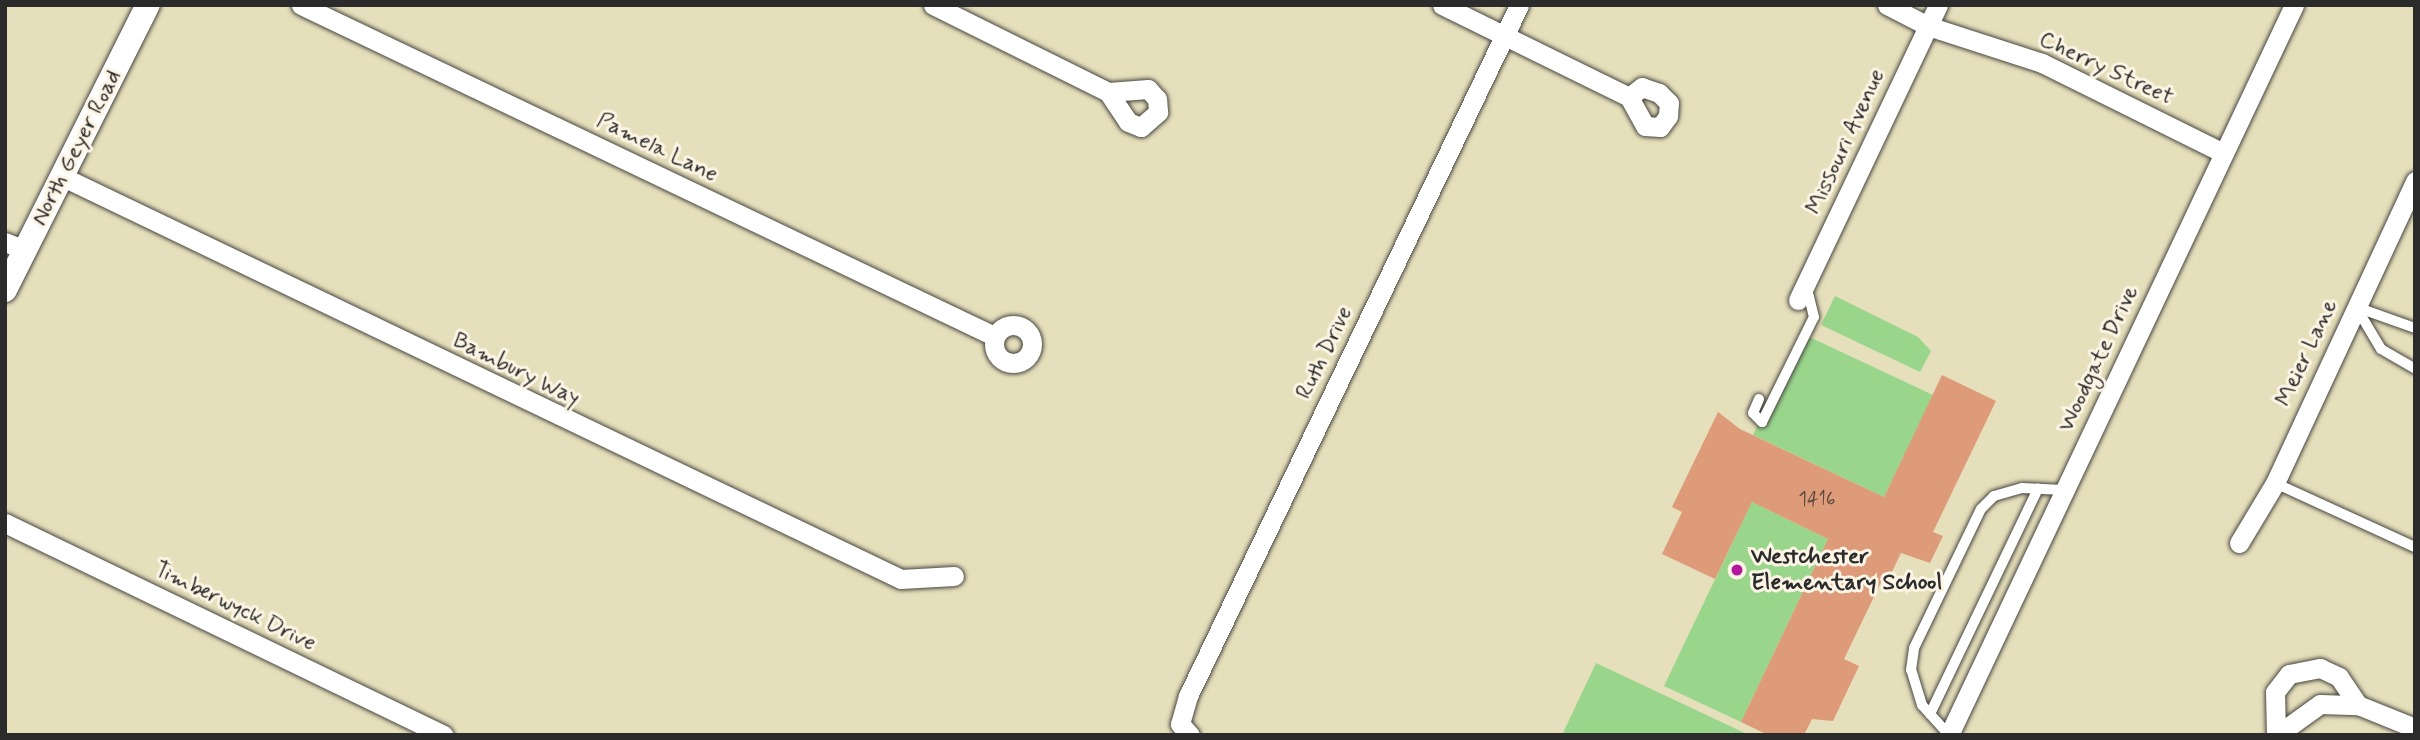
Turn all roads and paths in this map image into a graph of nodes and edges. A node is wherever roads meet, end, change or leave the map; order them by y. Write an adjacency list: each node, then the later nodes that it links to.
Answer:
1 (148, 5): 14 (street, North Geyer Road)
2 (301, 5): 21 (street, Pamela Lane)
3 (933, 5): 11 (street)
4 (1442, 5): 10 (street)
5 (1519, 5): 10 (street, Ruth Drive)
6 (1887, 5): 9 (street, Cherry Street)
7 (1938, 5): 9 (street, Missouri Avenue)
8 (2294, 5): 13 (street, Woodgate Drive)
9 (1928, 26): 13 (street, Cherry Street); 18 (street, Missouri Avenue)
10 (1504, 37): 12 (street); 34 (street, Ruth Drive)
11 (1108, 92)
12 (1629, 97)
13 (2223, 153): 26 (street, Woodgate Drive)
14 (63, 177): 16 (street, North Geyer Road); 30 (street, Bambury Way)
15 (2415, 181): 19 (street, Meier Lane)
16 (15, 246): 17 (street, North Geyer Road)
17 (5, 290)
18 (1802, 291): 23 (lane)
19 (2356, 306): 20 (lane); 22 (lane); 24 (street, Meier Lane)
20 (2415, 328)
21 (992, 335)
22 (2415, 369)
23 (1759, 399)
24 (2275, 483): 28 (street, Meier Lane); 29 (lane)
25 (2038, 489): 26 (lane); 32 (lane); 32 (lane)
26 (2064, 490): 36 (street, Woodgate Drive)
27 (5, 523): 35 (street, Timberwyck Drive)
28 (2239, 543)
29 (2415, 547)
30 (954, 576)
31 (2358, 705): 33 (street); 37 (street); 37 (street)
32 (1930, 714): 36 (lane)
33 (2415, 728)
34 (1185, 730)
35 (443, 735)
36 (1949, 735)
37 (2277, 735)

